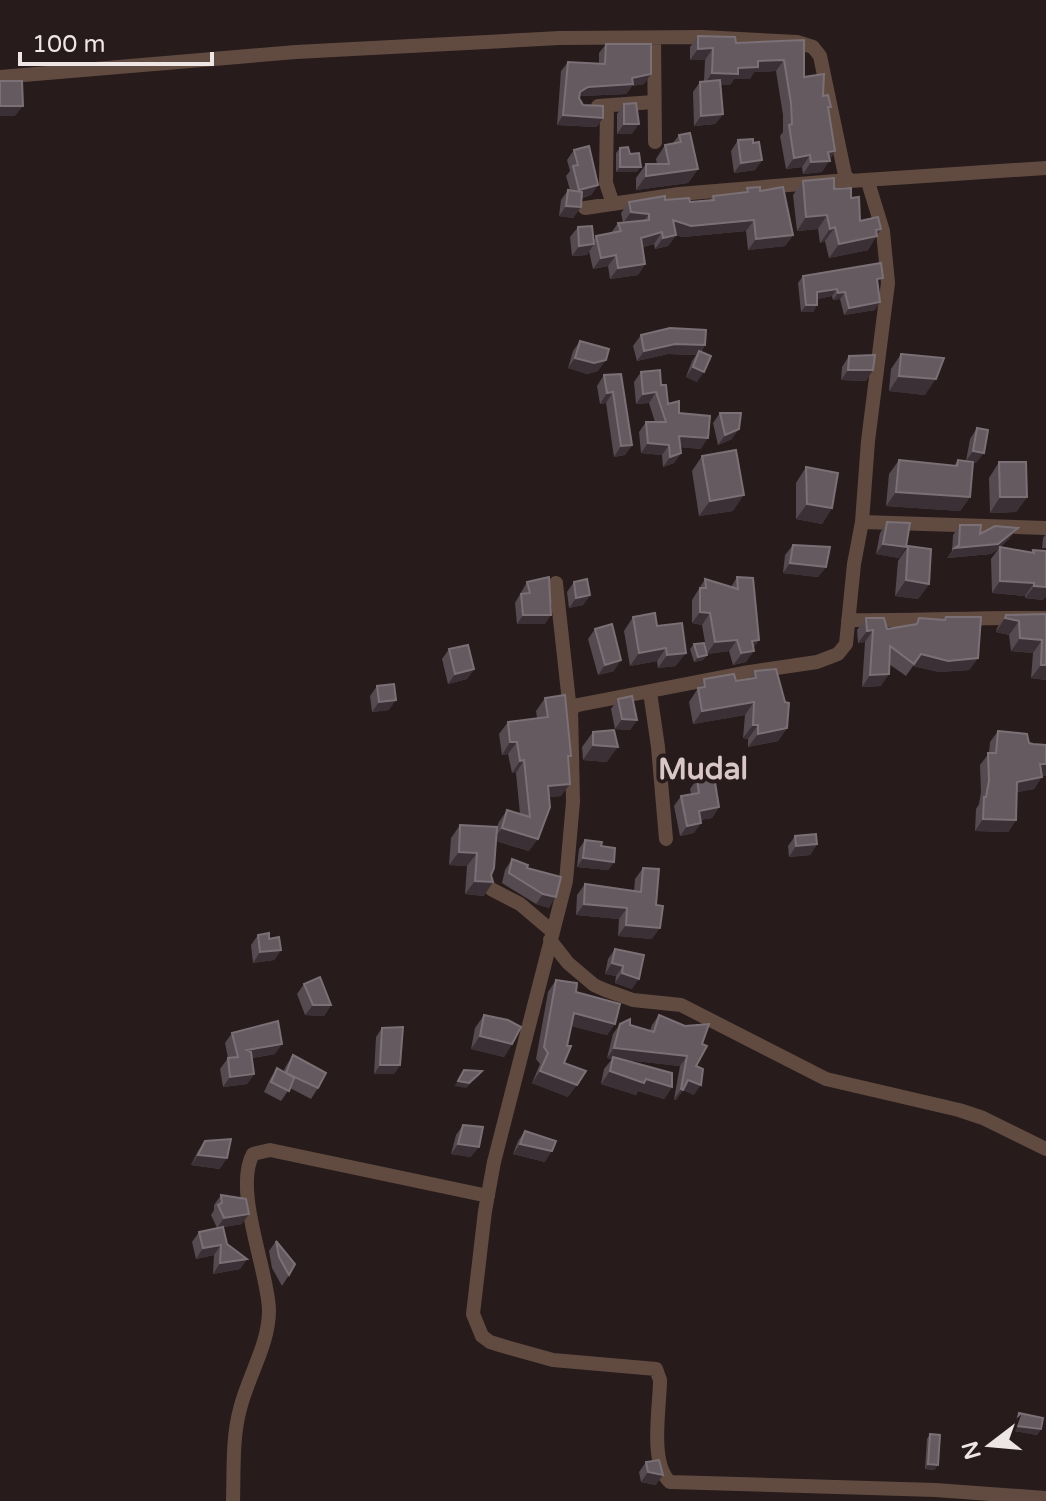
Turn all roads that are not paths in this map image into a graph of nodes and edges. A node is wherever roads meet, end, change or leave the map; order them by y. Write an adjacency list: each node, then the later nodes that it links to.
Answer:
1 (654, 38): 2 (street); 3 (street); 8 (street)
2 (0, 77)
3 (654, 102): 5 (street); 6 (street)
4 (582, 106): 5 (street)
5 (607, 106): 10 (street)
6 (655, 142)
7 (1046, 168): 9 (street)
8 (848, 180): 9 (street); 10 (street)
9 (868, 182): 12 (street)
10 (613, 204): 11 (street)
11 (585, 208)
12 (862, 522): 13 (street); 16 (street)
13 (1046, 528)
14 (556, 583): 18 (street)
15 (1046, 618): 16 (street)
16 (848, 620): 17 (street)
17 (650, 692): 18 (street); 19 (street)
18 (570, 711): 21 (street)
19 (666, 839)
20 (491, 889): 21 (street)
21 (552, 936): 22 (street); 23 (street)
22 (1046, 1149)
23 (488, 1196): 24 (street); 25 (street)
24 (1046, 1498)
25 (233, 1501)

